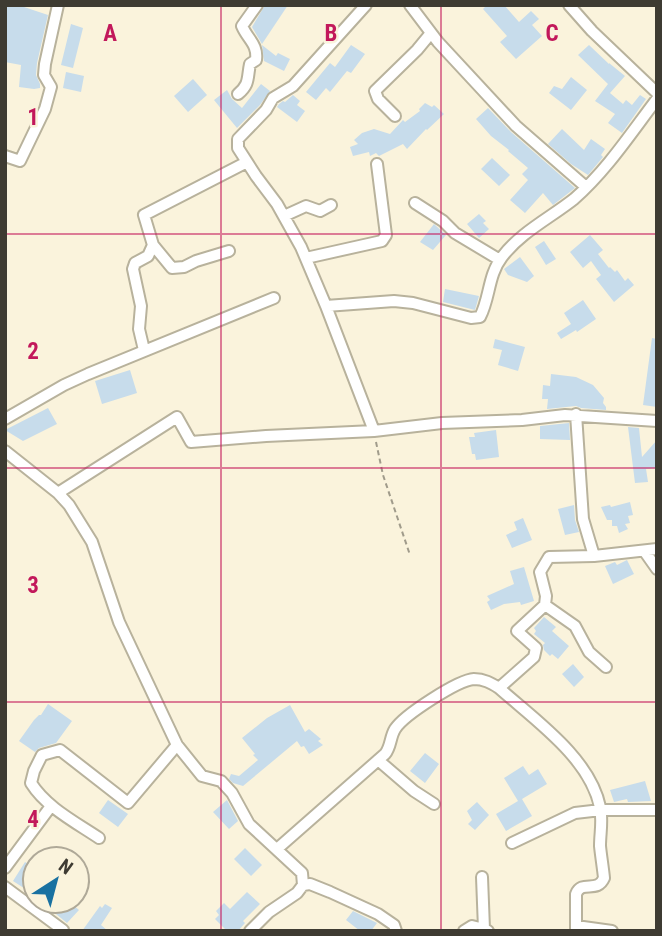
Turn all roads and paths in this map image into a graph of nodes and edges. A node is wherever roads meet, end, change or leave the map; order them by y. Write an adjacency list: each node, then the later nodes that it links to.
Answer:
1 (58, 5): 11 (street)
2 (257, 5): 8 (street)
3 (366, 5): 12 (street)
4 (410, 5): 6 (street)
5 (569, 5): 7 (street)
6 (431, 33): 10 (street); 14 (street)
7 (657, 93)
8 (238, 94)
9 (657, 99): 14 (street)
10 (395, 116)
11 (5, 156)
12 (247, 162): 17 (street); 18 (street)
13 (377, 164): 20 (street)
14 (586, 187): 21 (street)
15 (415, 203): 21 (street)
16 (331, 205): 17 (street)
17 (284, 216): 20 (street)
18 (153, 245): 19 (street); 24 (street)
19 (229, 251)
20 (306, 258): 23 (street)
21 (500, 260): 23 (street)
22 (274, 298): 24 (street)
23 (327, 306): 28 (street)
24 (144, 350): 26 (street)
25 (576, 414): 27 (street); 28 (street); 34 (street)
26 (5, 419)
27 (657, 421)
28 (374, 431): 30 (street); 33 (path)
29 (5, 451): 30 (street)
30 (58, 493): 39 (street)
31 (657, 549): 32 (street)
32 (645, 552): 34 (street); 35 (street)
33 (410, 555)
34 (594, 556): 36 (street)
35 (657, 569)
36 (545, 605): 37 (street); 38 (street)
37 (606, 667)
38 (499, 688): 40 (street); 43 (street)
39 (177, 745): 42 (street); 47 (street)
40 (379, 760): 41 (street); 47 (street)
41 (434, 804)
42 (51, 806): 45 (street); 48 (street)
43 (601, 810): 44 (street); 46 (street); 52 (street)
44 (657, 810)
45 (99, 838)
46 (512, 843)
47 (277, 849): 50 (street)
48 (5, 868)
49 (482, 877): 54 (street)
50 (303, 885): 55 (street); 56 (street)
51 (5, 887): 53 (street)
52 (576, 929): 58 (street)
53 (63, 930)
54 (486, 930): 57 (street)
55 (250, 931)
56 (396, 931)
57 (464, 931)
58 (612, 931)

